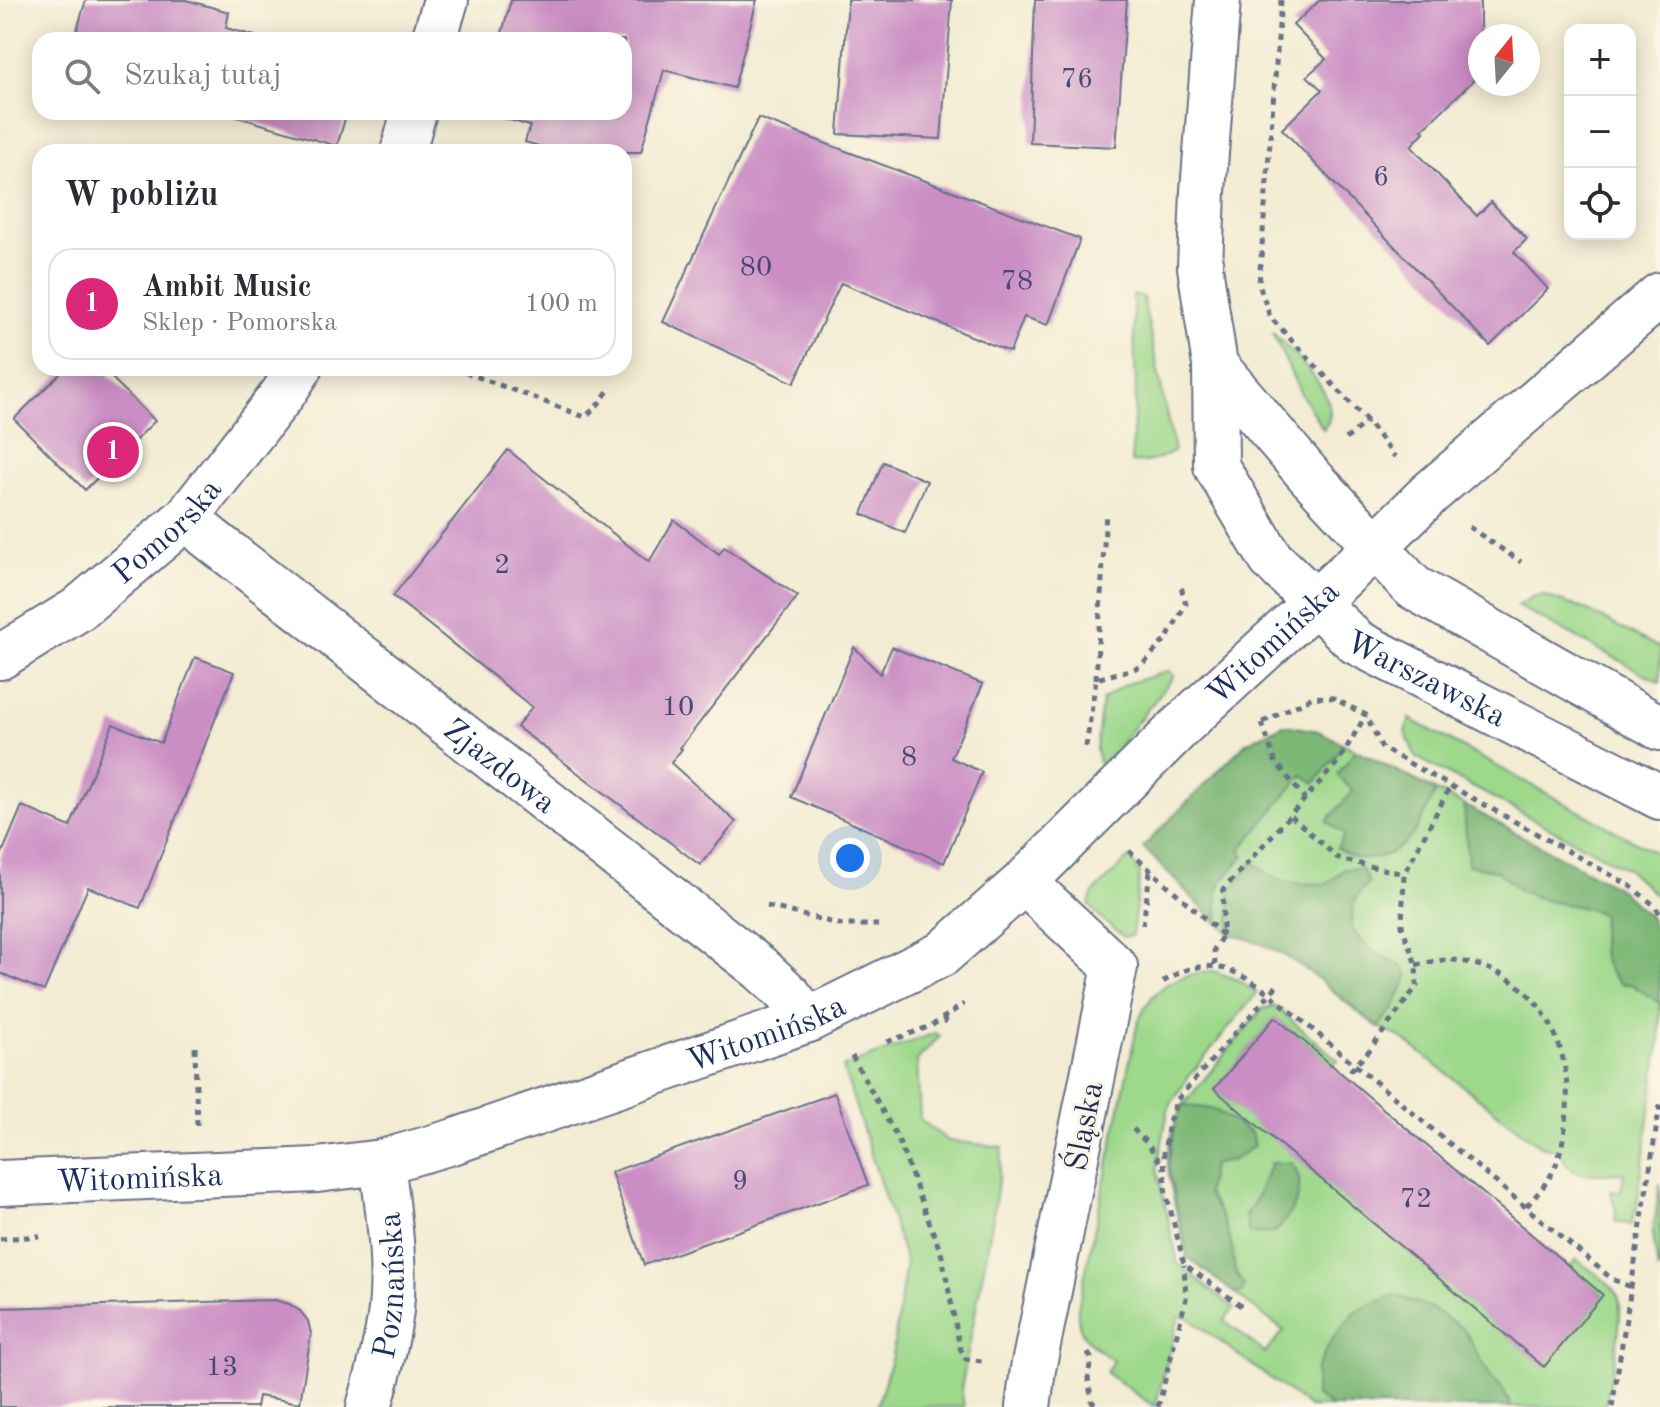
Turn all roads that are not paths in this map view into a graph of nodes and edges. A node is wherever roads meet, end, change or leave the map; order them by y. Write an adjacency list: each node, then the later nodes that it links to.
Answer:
1 (446, 0): 3 (street)
2 (1218, 0): 7 (street, Warszawska)
3 (436, 32)
4 (412, 120): 5 (street)
5 (405, 144)
6 (1660, 295): 10 (street, Witomińska)
7 (1215, 365): 10 (street); 11 (street, Warszawska)
8 (295, 376): 9 (street, Pomorska)
9 (187, 517): 12 (street, Pomorska); 16 (street, Zjazdowa)
10 (1375, 547): 11 (street, Witomińska); 13 (street)
11 (1315, 603): 14 (street, Warszawska); 15 (street, Witomińska)
12 (0, 657)
13 (1660, 728)
14 (1660, 797)
15 (1024, 882): 16 (street, Witomińska); 19 (street, Śląska)
16 (808, 1020): 17 (street, Witomińska)
17 (382, 1162): 18 (street, Witomińska); 20 (street, Poznańska)
18 (0, 1183)
19 (1031, 1388)
20 (369, 1407)

